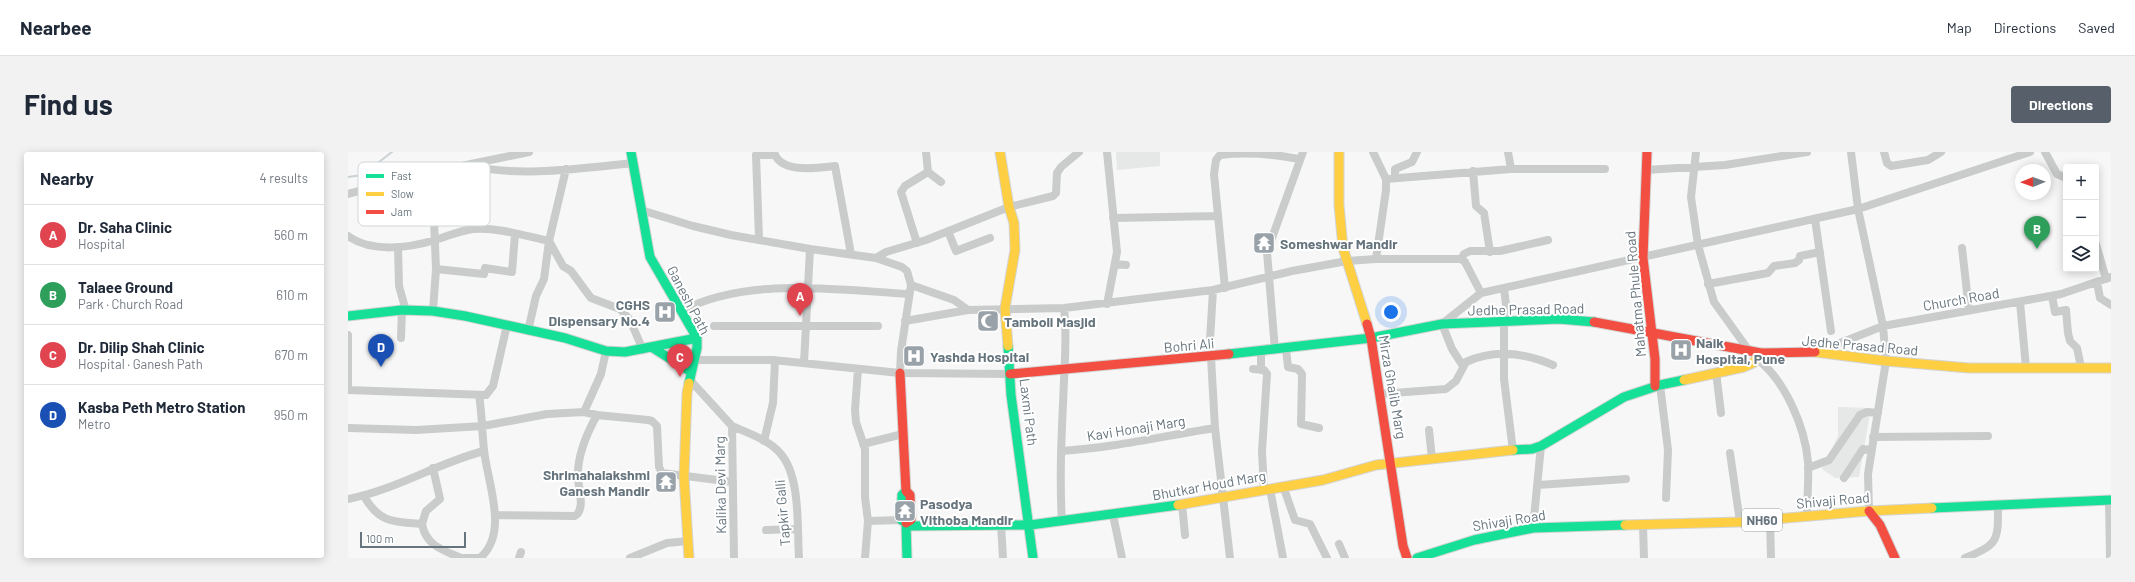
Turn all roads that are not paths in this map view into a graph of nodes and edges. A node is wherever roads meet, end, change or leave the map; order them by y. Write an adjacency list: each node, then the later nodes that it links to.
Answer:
1 (529, 152): 23 (street)
2 (631, 152): 24 (main road, Ganesh Path)
3 (926, 152): 32 (street)
4 (1000, 152): 39 (main road, Laxmi Path)
5 (1079, 152): 39 (street)
6 (1107, 152): 43 (street)
7 (1212, 152): 21 (street)
8 (1339, 152): 67 (main road, Mirza Ghalib Marg)
9 (1373, 152): 35 (street)
10 (1417, 152): 34 (street)
11 (1508, 152): 26 (street)
12 (1647, 152): 30 (main road, Mahatma Phule Road)
13 (1696, 152): 25 (street)
14 (1808, 152): 25 (street)
15 (1851, 152): 40 (street)
16 (1884, 152): 17 (street)
17 (1941, 152)
18 (2030, 152): 40 (street)
19 (2045, 152): 33 (street)
20 (774, 154): 51 (street); 62 (street)
21 (1220, 155): 22 (street); 42 (street)
22 (1301, 156): 71 (street)
23 (476, 162)
24 (633, 162): 28 (street); 41 (main road, Ganesh Path)
25 (1695, 167): 30 (street); 55 (street)
26 (1511, 168): 29 (street); 31 (street)
27 (490, 169): 28 (street)
28 (566, 169): 53 (street)
29 (1605, 169)
30 (1646, 170): 64 (main road, Mahatma Phule Road)
31 (1473, 171): 34 (street); 59 (street)
32 (928, 172): 36 (street); 54 (street)
33 (2063, 177)
34 (1395, 178): 35 (street)
35 (1386, 179): 65 (street)
36 (941, 182)
37 (358, 191): 38 (street)
38 (348, 194)
39 (1010, 207): 46 (street); 86 (main road, Laxmi Path)
40 (1858, 209): 44 (street); 101 (street)
41 (642, 210): 51 (street); 92 (main road, Ganesh Path)
42 (1218, 216): 43 (street); 77 (street)
43 (1114, 218): 68 (street)
44 (1815, 219): 55 (street); 60 (street)
45 (434, 226): 50 (street)
46 (948, 231): 49 (street); 54 (street)
47 (515, 234): 50 (street); 53 (street); 70 (street)
48 (348, 236): 56 (street)
49 (990, 238)
50 (435, 240): 56 (street); 70 (street)
51 (759, 240): 58 (street)
52 (1548, 240): 59 (street)
53 (549, 241): 102 (street); 111 (street)
54 (917, 243): 63 (street)
55 (1698, 245): 64 (street); 74 (street)
56 (398, 247): 88 (street)
57 (1962, 248): 90 (street)
58 (810, 249): 62 (street); 76 (street)
59 (1490, 252): 66 (street)
60 (1820, 252): 74 (street); 103 (street)
61 (2099, 252): 72 (street)
62 (850, 254): 63 (street)
63 (876, 258): 75 (street)
64 (1643, 258): 78 (street); 104 (main road, Mahatma Phule Road)
65 (1376, 259): 66 (street); 67 (street)
66 (1461, 259): 80 (street)
67 (1347, 261): 71 (street); 108 (main road, Mirza Ghalib Marg)
68 (1115, 264): 69 (street); 84 (street)
69 (1126, 265)
70 (436, 269): 91 (street)
71 (1268, 278): 77 (street); 112 (street)
72 (2108, 278): 73 (street, Church Road)
73 (2097, 282): 82 (street, Church Road); 85 (street)
74 (1708, 284): 115 (street)
75 (911, 285): 81 (street); 89 (street)
76 (808, 288): 81 (street); 92 (street); 99 (street)
77 (1225, 288): 79 (street)
78 (1504, 288): 80 (street); 95 (street)
79 (1213, 290): 84 (street); 119 (street)
80 (1481, 293): 96 (street)
81 (909, 294): 94 (street)
82 (2052, 296): 83 (street, Church Road); 126 (street)
83 (2020, 302): 90 (street, Church Road); 127 (street)
84 (1107, 304): 87 (street)
85 (2111, 305)
86 (1006, 308): 87 (street); 89 (street); 133 (main road, Laxmi Path)
87 (1064, 308): 130 (street)
88 (404, 310): 91 (main road); 93 (main road); 106 (street)
89 (968, 310): 94 (street)
90 (1969, 310): 101 (street, Church Road)
91 (433, 311): 97 (main road)
92 (681, 311): 107 (main road, Ganesh Path)
93 (348, 316)
94 (906, 321): 132 (street)
95 (1506, 322): 96 (main road, Jedhe Prasad Road); 104 (main road, Jedhe Prasad Road); 117 (street)
96 (1442, 324): 108 (main road, Jedhe Prasad Road); 125 (street)
97 (507, 325): 102 (main road); 137 (street)
98 (714, 326): 99 (street)
99 (806, 326): 100 (street); 123 (street)
100 (878, 326)
101 (1883, 326): 116 (street, Church Road); 122 (street)
102 (528, 331): 113 (main road)
103 (1831, 331)
104 (1651, 332): 115 (main road, Jedhe Prasad Road); 135 (main road, Mahatma Phule Road)
105 (348, 335): 136 (street)
106 (401, 338)
107 (697, 338): 109 (main road); 120 (main road, Ganesh Path)
108 (1371, 338): 110 (main road, Bohri Ali); 138 (main road, Mirza Ghalib Marg)
109 (653, 348): 111 (main road); 134 (main road)
110 (1286, 349): 112 (main road, Bohri Ali); 147 (street)
111 (643, 350): 113 (main road)
112 (1275, 350): 114 (main road, Bohri Ali)
113 (606, 351): 139 (street)
114 (1261, 352): 119 (main road, Bohri Ali); 170 (street)
115 (1750, 352): 118 (main road, Jedhe Prasad Road)
116 (1818, 352): 118 (main road, Jedhe Prasad Road); 122 (main road, Jedhe Prasad Road)
117 (1503, 354): 124 (street); 125 (street); 158 (street)
118 (1759, 356): 131 (main road, Bhutkar Houd Marg); 163 (street)
119 (1210, 357): 130 (main road, Bohri Ali); 146 (street)
120 (694, 360): 121 (street); 134 (main road, Ganesh Path)
121 (775, 361): 123 (street); 152 (street)
122 (1886, 361): 127 (main road, Jedhe Prasad Road); 141 (street)
123 (804, 363): 129 (street)
124 (1553, 365)
125 (1463, 366): 138 (street)
126 (2081, 367): 127 (main road, Jedhe Prasad Road); 128 (main road, Jedhe Prasad Road)
127 (2026, 368)
128 (2111, 368)
129 (858, 369): 132 (street); 153 (street)
130 (1065, 370): 133 (main road, Bohri Ali); 157 (street)
131 (1716, 372): 135 (main road, Bhutkar Houd Marg); 140 (street)
132 (900, 373): 133 (street); 149 (main road)
133 (1010, 374): 189 (main road, Laxmi Path)
134 (691, 376): 144 (street, Kalika Devi Marg); 164 (main road, Ganesh Path)
135 (1657, 385): 154 (main road, Bhutkar Houd Marg); 173 (street)
136 (348, 389): 137 (street)
137 (479, 394): 143 (street)
138 (1380, 394): 161 (main road, Mirza Ghalib Marg)
139 (584, 412): 142 (street); 143 (street)
140 (1721, 413)
141 (1878, 413): 151 (street); 163 (street)
142 (597, 415): 164 (street); 179 (street)
143 (483, 426): 145 (street); 156 (street)
144 (732, 426): 152 (street, Tapkir Galli); 167 (street, Kalika Devi Marg)
145 (348, 428)
146 (1214, 428): 157 (street, Kavi Honaji Marg); 172 (street)
147 (1319, 428)
148 (1429, 430): 160 (street)
149 (903, 434): 153 (street); 186 (main road)
150 (1988, 436): 151 (street)
151 (1873, 437): 155 (street)
152 (764, 441): 192 (street, Tapkir Galli)
153 (863, 444): 183 (street)
154 (1541, 446): 158 (main road, Bhutkar Houd Marg); 168 (street)
155 (1871, 450): 165 (street); 178 (street)
156 (484, 451): 162 (street); 179 (street)
157 (1061, 451): 184 (street)
158 (1513, 451): 160 (main road, Bhutkar Houd Marg)
159 (1730, 453): 185 (street)
160 (1432, 459): 161 (main road, Bhutkar Houd Marg)
161 (1391, 464): 169 (main road, Bhutkar Houd Marg); 213 (main road, Mirza Ghalib Marg)
162 (434, 468): 171 (street); 187 (street)
163 (1808, 468): 181 (street)
164 (684, 477): 167 (street); 195 (main road, Ganesh Path)
165 (1844, 478)
166 (1626, 479): 168 (street)
167 (733, 482): 202 (street, Kalika Devi Marg)
168 (1538, 485): 191 (street)
169 (1283, 486): 170 (main road, Bhutkar Houd Marg); 211 (street)
170 (1267, 489): 172 (main road, Bhutkar Houd Marg); 210 (street)
171 (364, 496): 174 (street); 187 (street)
172 (1223, 498): 176 (main road, Bhutkar Houd Marg); 209 (street)
173 (1666, 498)
174 (348, 499)
175 (2110, 500): 177 (main road, Shivaji Road / NH60); 219 (street)
176 (1182, 504): 180 (main road, Bhutkar Houd Marg); 194 (street)
177 (1998, 505): 178 (main road, Shivaji Road / NH60); 218 (street)
178 (1869, 511): 181 (main road, Shivaji Road / NH60); 217 (main road)
179 (495, 515): 200 (street)
180 (1113, 515): 184 (main road, Bhutkar Houd Marg); 208 (street)
181 (1807, 518): 182 (main road, Shivaji Road / NH60)
182 (1770, 520): 185 (main road, Shivaji Road / NH60); 216 (street)
183 (868, 521): 186 (street); 204 (street)
184 (1062, 522): 189 (main road, Bhutkar Houd Marg)
185 (1740, 522): 190 (main road, Shivaji Road / NH60)
186 (904, 523): 188 (main road, Bhutkar Houd Marg); 205 (main road)
187 (422, 524): 199 (street)
188 (1001, 525): 189 (main road, Bhutkar Houd Marg); 206 (street)
189 (1030, 525): 207 (main road, Laxmi Path)
190 (1643, 525): 191 (main road, Shivaji Road / NH60); 215 (street)
191 (1533, 528): 198 (main road, Shivaji Road / NH60)
192 (797, 529): 193 (street); 203 (street, Tapkir Galli)
193 (766, 530)
194 (1185, 535)
195 (688, 541): 197 (street); 201 (main road, Ganesh Path)
196 (1339, 544): 212 (street)
197 (629, 556)
198 (1427, 556): 214 (main road, Shivaji Road / NH60)
199 (463, 558): 200 (street)
200 (481, 558)
201 (690, 558)
202 (734, 558)
203 (799, 558)
204 (865, 558)
205 (907, 558)
206 (1003, 558)
207 (1034, 558)
208 (1122, 558)
209 (1230, 558)
210 (1283, 558)
211 (1327, 558)
212 (1345, 558)
213 (1407, 558)
214 (1417, 558)
215 (1644, 558)
216 (1771, 558)
217 (1895, 558)
218 (1965, 558)
219 (2110, 558)

